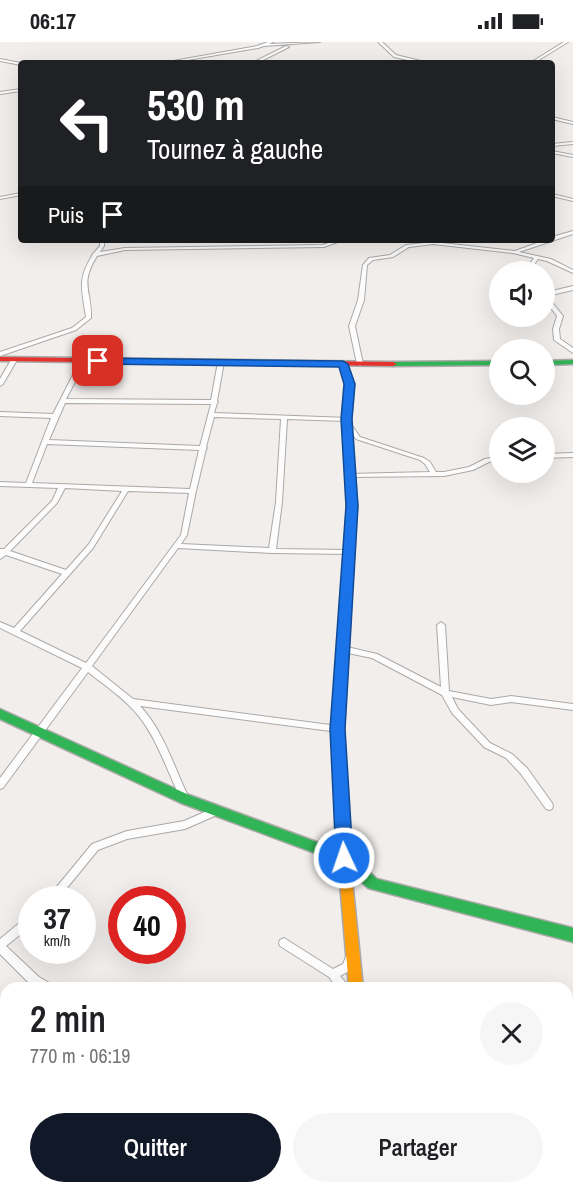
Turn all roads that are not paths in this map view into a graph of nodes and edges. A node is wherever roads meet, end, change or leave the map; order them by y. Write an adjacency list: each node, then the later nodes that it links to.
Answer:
1 (256, 42): 7 (street)
2 (271, 42): 7 (street)
3 (318, 42): 6 (street)
4 (380, 42): 11 (street)
5 (566, 42): 12 (street)
6 (294, 43): 7 (street); 10 (street)
7 (264, 45): 9 (street)
8 (0, 60): 13 (street)
9 (181, 60)
10 (260, 60)
11 (413, 60)
12 (537, 60)
13 (18, 63)
14 (18, 91): 15 (street)
15 (0, 94): 16 (street)
16 (18, 95)
17 (555, 119): 18 (street)
18 (573, 123)
19 (573, 143): 20 (street)
20 (555, 145)
21 (555, 153): 22 (street)
22 (573, 156)
23 (573, 192): 24 (street)
24 (555, 194)
25 (18, 195): 27 (street)
26 (555, 195): 28 (street)
27 (0, 198)
28 (573, 200)
29 (573, 232): 30 (street)
30 (555, 238)
31 (102, 243): 35 (street)
32 (332, 243): 35 (street)
33 (539, 243): 34 (street)
34 (513, 252): 36 (street); 52 (street)
35 (94, 255): 43 (street)
36 (537, 257): 37 (street); 38 (street)
37 (534, 261)
38 (573, 272)
39 (573, 288): 40 (street)
40 (555, 292)
41 (555, 309): 42 (street)
42 (573, 351)
43 (0, 354)
44 (0, 359): 45 (street)
45 (14, 360): 46 (street); 53 (street)
46 (83, 360): 47 (street); 54 (street)
47 (221, 362): 51 (street); 55 (street)
48 (573, 362): 50 (street)
49 (489, 363): 52 (street)
50 (555, 363)
51 (343, 364): 52 (street); 60 (street)
52 (360, 364)
53 (0, 384)
54 (63, 401): 55 (street); 58 (street)
55 (215, 402): 57 (street)
56 (0, 414): 58 (street)
57 (212, 415): 59 (street); 62 (street)
58 (56, 416): 61 (street)
59 (284, 417): 60 (street); 74 (street)
60 (347, 421): 66 (street); 67 (street)
61 (45, 442): 62 (street); 69 (street)
62 (204, 448): 72 (street)
63 (573, 455): 64 (street)
64 (555, 456)
65 (489, 460): 66 (street)
66 (434, 474): 67 (street)
67 (350, 475): 75 (street)
68 (0, 484): 69 (street)
69 (28, 485): 70 (street)
70 (62, 487): 71 (street); 76 (street)
71 (126, 489): 72 (street); 77 (street)
72 (191, 491): 73 (street)
73 (178, 546): 74 (street); 82 (street)
74 (272, 551): 75 (street)
75 (348, 552): 81 (street)
76 (1, 553): 77 (street)
77 (67, 573): 80 (street)
78 (0, 625): 80 (street)
79 (441, 625): 83 (street)
80 (15, 632): 82 (street)
81 (343, 649): 83 (street); 87 (street)
82 (87, 667): 84 (street); 88 (street)
83 (445, 693): 85 (street); 91 (street)
84 (131, 702): 87 (street); 90 (street)
85 (573, 707)
86 (0, 714): 88 (street)
87 (338, 729): 93 (street)
88 (40, 731): 89 (street); 90 (street)
89 (0, 785)
90 (185, 799): 92 (street)
91 (549, 806)
92 (216, 810): 93 (street); 94 (street)
93 (344, 858): 96 (street); 99 (street)
94 (63, 886)
95 (18, 930): 98 (street)
96 (573, 935)
97 (284, 943): 100 (street)
98 (0, 946): 101 (street)
99 (354, 950): 100 (street); 103 (street)
100 (333, 974): 102 (street)
101 (34, 982)
102 (339, 982)
103 (356, 982)

